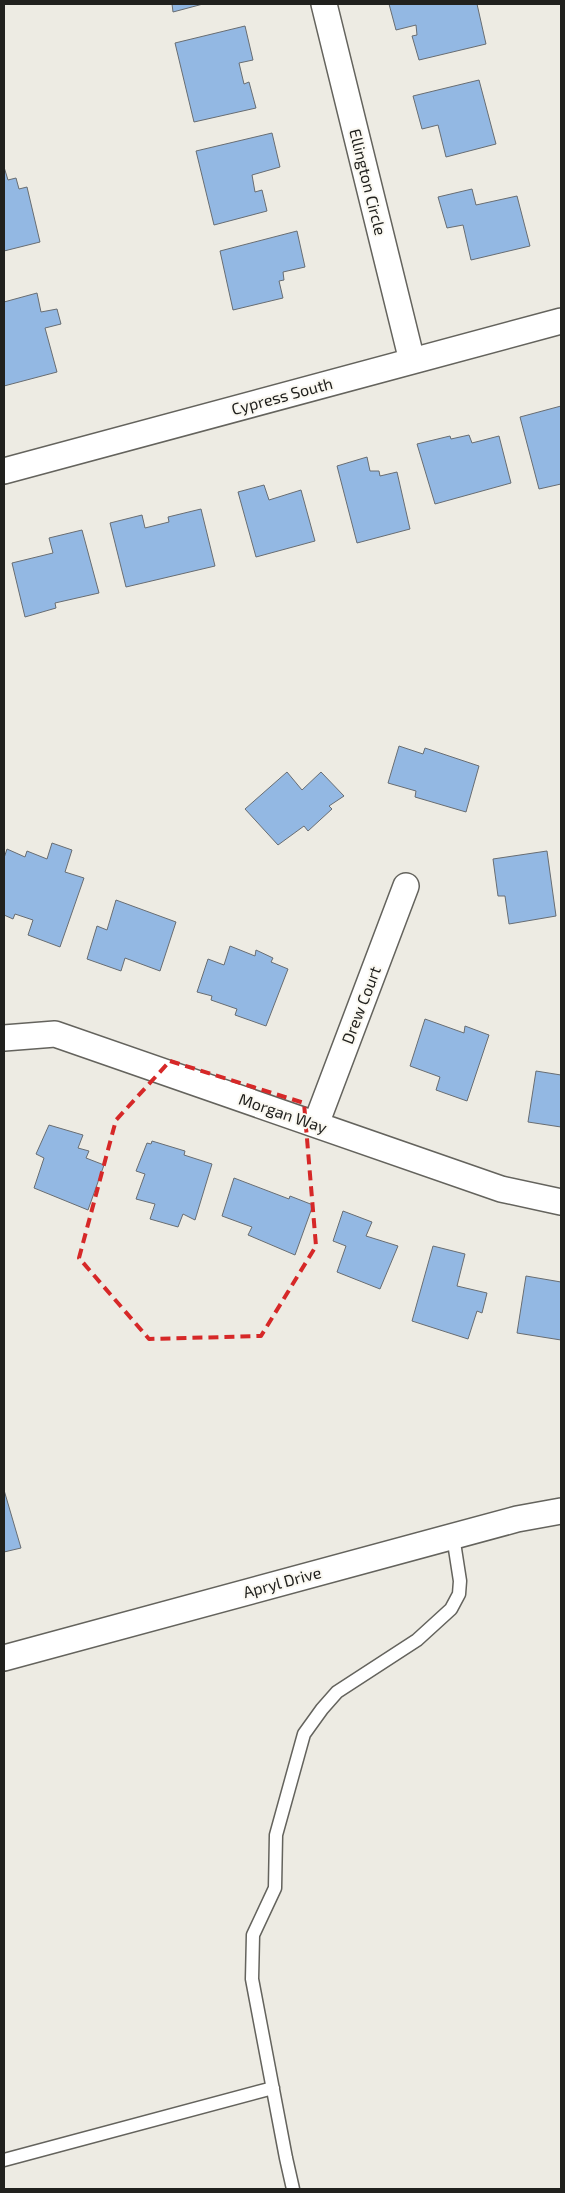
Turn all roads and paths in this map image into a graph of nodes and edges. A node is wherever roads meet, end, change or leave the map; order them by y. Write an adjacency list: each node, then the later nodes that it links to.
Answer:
1 (324, 4): 3 (street, Ellington Circle)
2 (561, 321): 3 (street, Cypress South)
3 (412, 361): 4 (street, Cypress South)
4 (4, 471)
5 (406, 886): 7 (street, Drew Court)
6 (4, 1038): 7 (street, Morgan Way)
7 (316, 1124): 8 (street, Morgan Way)
8 (561, 1202)
9 (561, 1512): 10 (street, Apryl Drive)
10 (453, 1536): 11 (street, Apryl Drive); 12 (lane)
11 (4, 1658)
12 (273, 2088): 13 (lane); 14 (lane)
13 (4, 2160)
14 (293, 2189)

